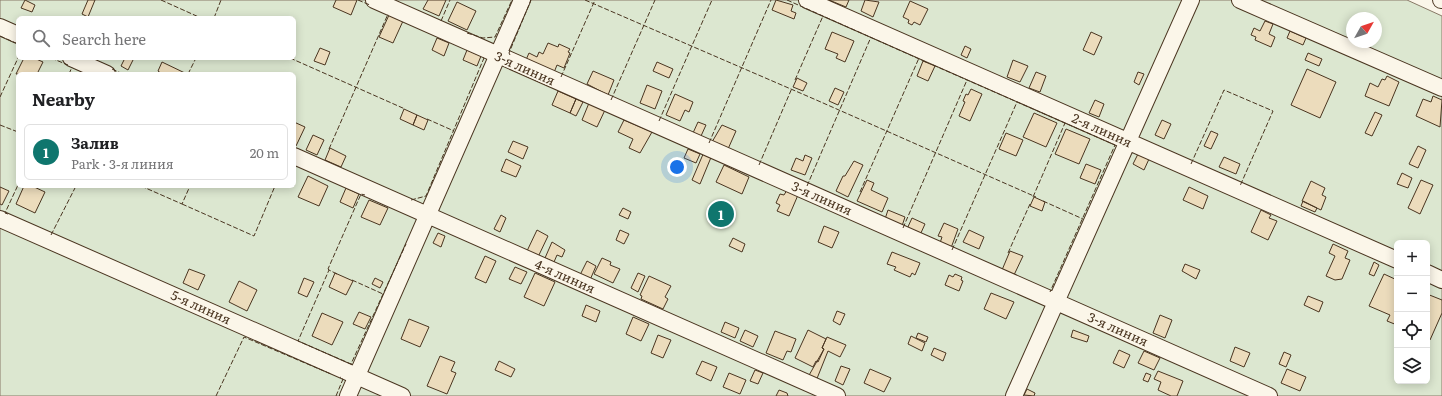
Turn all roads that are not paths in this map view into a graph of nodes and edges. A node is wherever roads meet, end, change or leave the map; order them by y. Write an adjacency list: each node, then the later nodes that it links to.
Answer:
1 (374, 0): 8 (street, 3-я линия)
2 (522, 0): 8 (street)
3 (807, 0): 12 (street, 2-я линия)
4 (1191, 0): 12 (street)
5 (1240, 0): 11 (street)
6 (0, 27): 7 (street)
7 (16, 34)
8 (498, 56): 14 (street); 19 (street, 3-я линия)
9 (76, 60): 10 (street)
10 (102, 72)
11 (1442, 88)
12 (1129, 142): 16 (street, 2-я линия); 19 (street)
13 (296, 157): 14 (street, 4-я линия)
14 (427, 214): 20 (street); 23 (street, 4-я линия)
15 (0, 219): 20 (street, 5-я линия)
16 (1394, 259)
17 (1430, 274): 18 (street)
18 (1442, 280)
19 (1057, 302): 24 (street); 25 (street, 3-я линия)
20 (356, 376): 21 (street); 22 (street, 5-я линия)
21 (348, 396)
22 (402, 396)
23 (837, 396)
24 (1014, 396)
25 (1269, 396)

